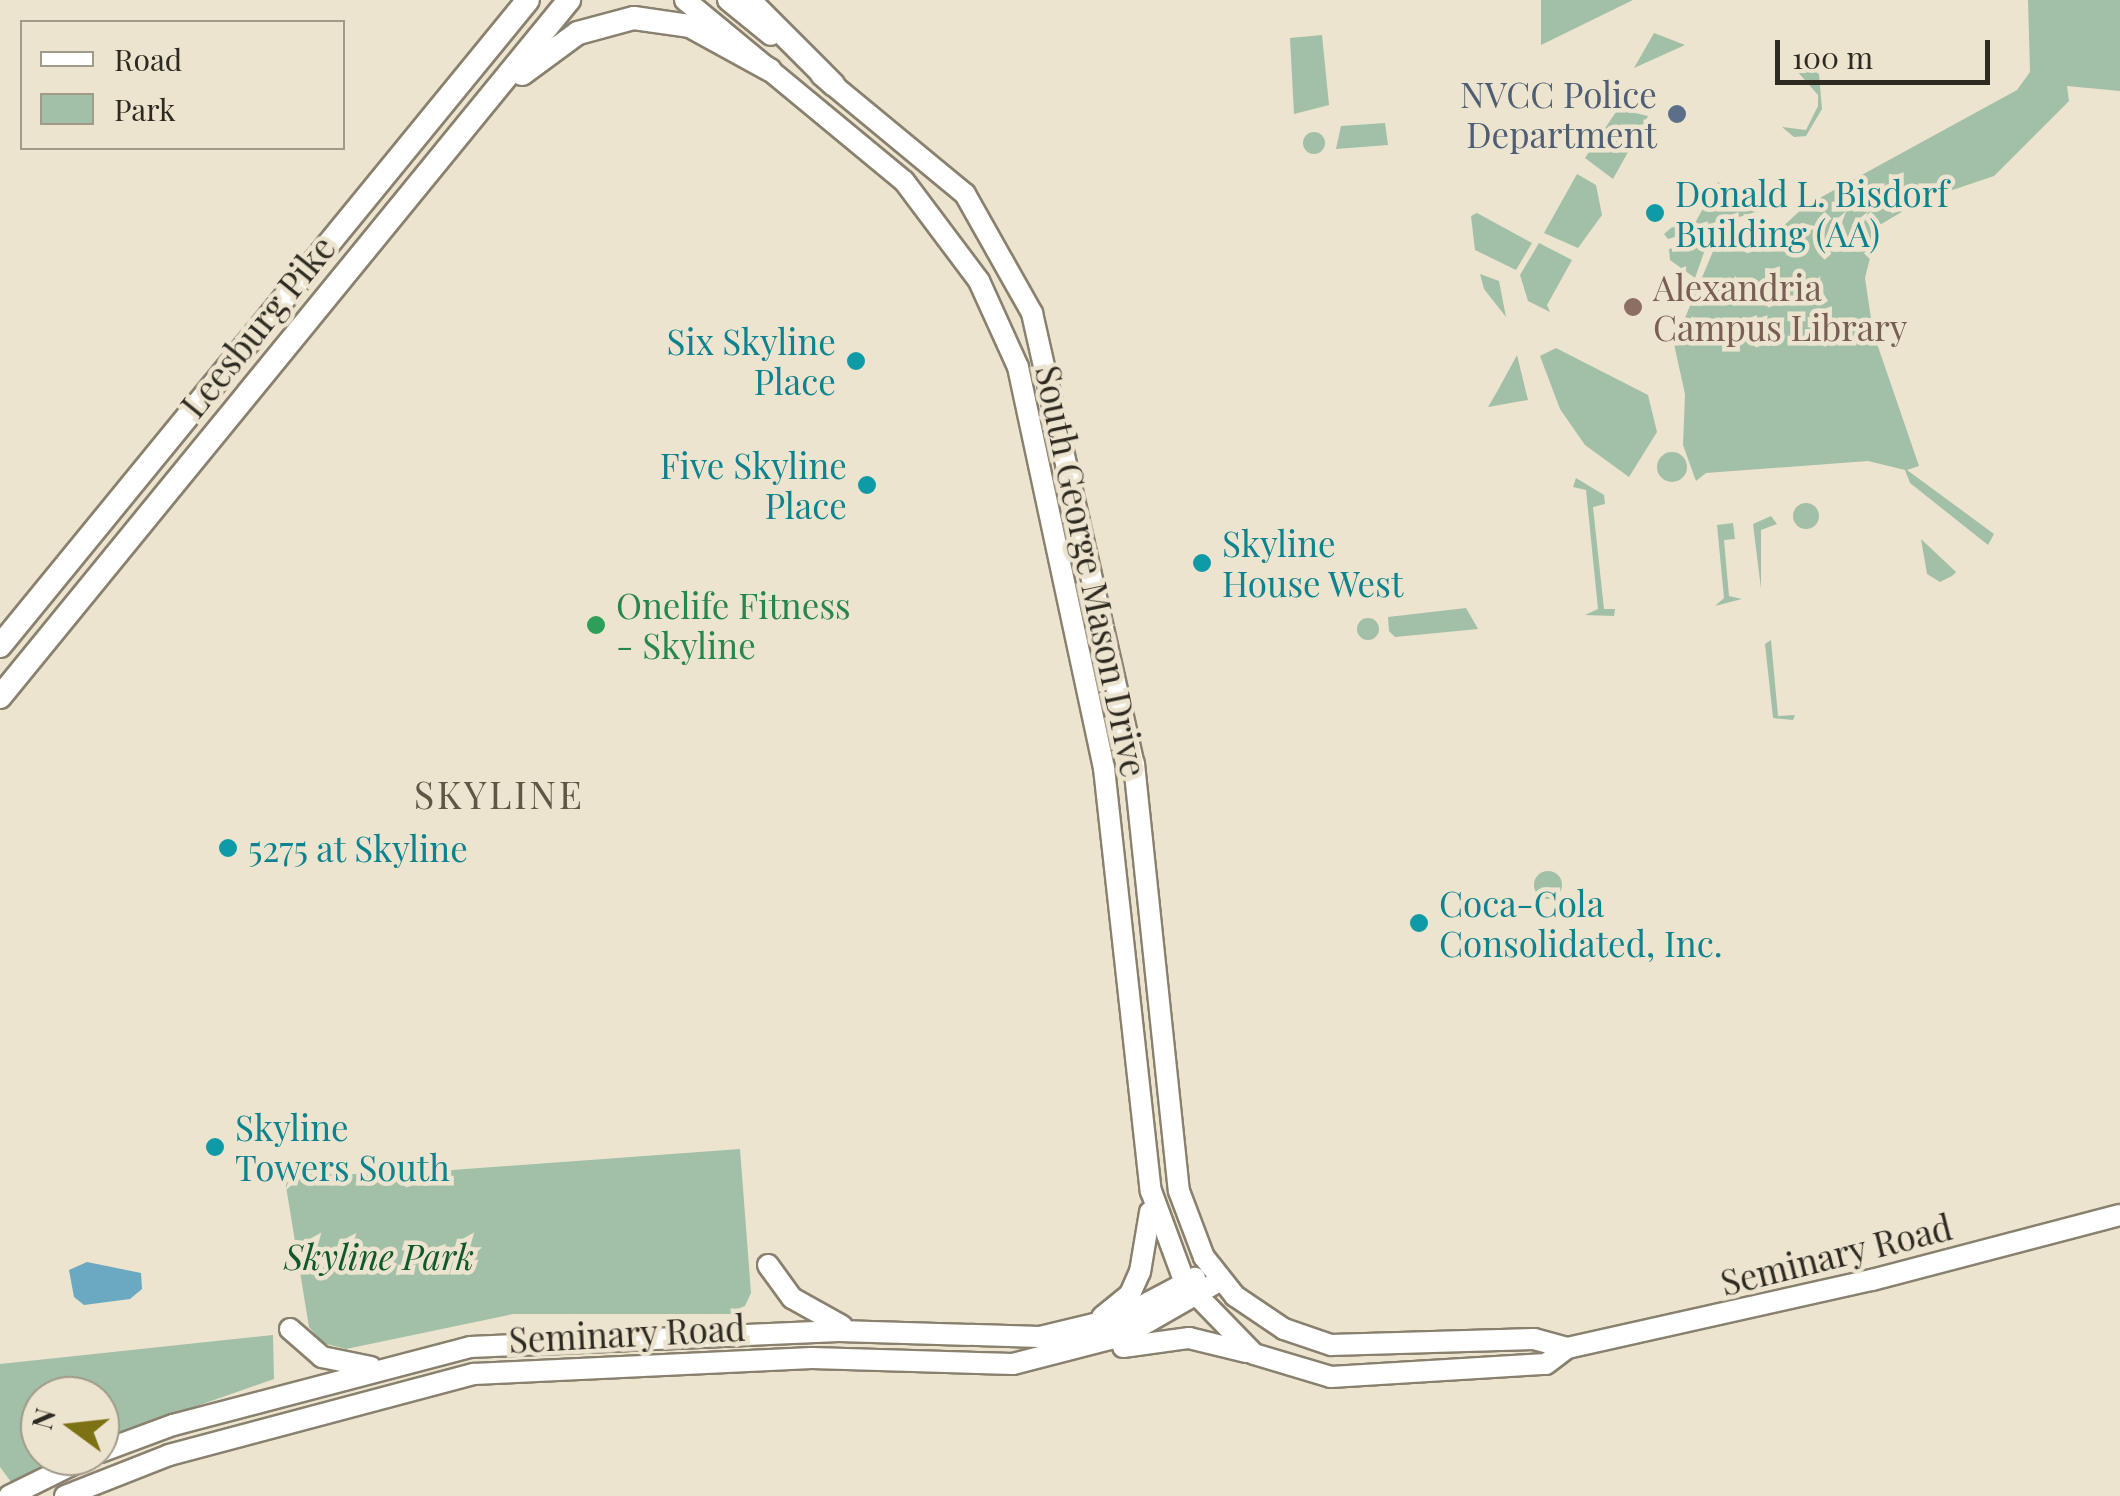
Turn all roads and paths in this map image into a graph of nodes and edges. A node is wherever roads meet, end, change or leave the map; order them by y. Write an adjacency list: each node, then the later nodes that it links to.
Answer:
1 (528, 0): 9 (main road, Leesburg Pike)
2 (569, 0): 8 (main road, Leesburg Pike)
3 (684, 0): 6 (main road, South George Mason Drive)
4 (728, 0): 7 (main road, South George Mason Drive)
5 (749, 0): 7 (main road)
6 (770, 70): 8 (main road); 11 (main road, South George Mason Drive)
7 (833, 84): 14 (main road, South George Mason Drive)
8 (478, 112): 10 (main road, Leesburg Pike)
9 (0, 646)
10 (0, 697)
11 (1151, 1190): 15 (main road, South George Mason Drive); 17 (main road)
12 (2120, 1215): 19 (main road, Seminary Road)
13 (768, 1265): 18 (main road)
14 (1216, 1275): 15 (main road, Seminary Road); 19 (main road, Seminary Road)
15 (1190, 1290): 17 (main road, Seminary Road); 20 (main road, Seminary Road); 21 (main road, Seminary Road)
16 (290, 1329): 22 (main road)
17 (1084, 1329): 18 (main road, Seminary Road)
18 (864, 1332): 22 (main road, Seminary Road)
19 (1567, 1348): 20 (main road, Seminary Road)
20 (1254, 1354): 21 (main road)
21 (1066, 1355): 26 (main road, Seminary Road)
22 (383, 1368): 23 (main road, Seminary Road)
23 (120, 1444)
24 (50, 1476): 25 (main road)
25 (9, 1496)
26 (65, 1496)

